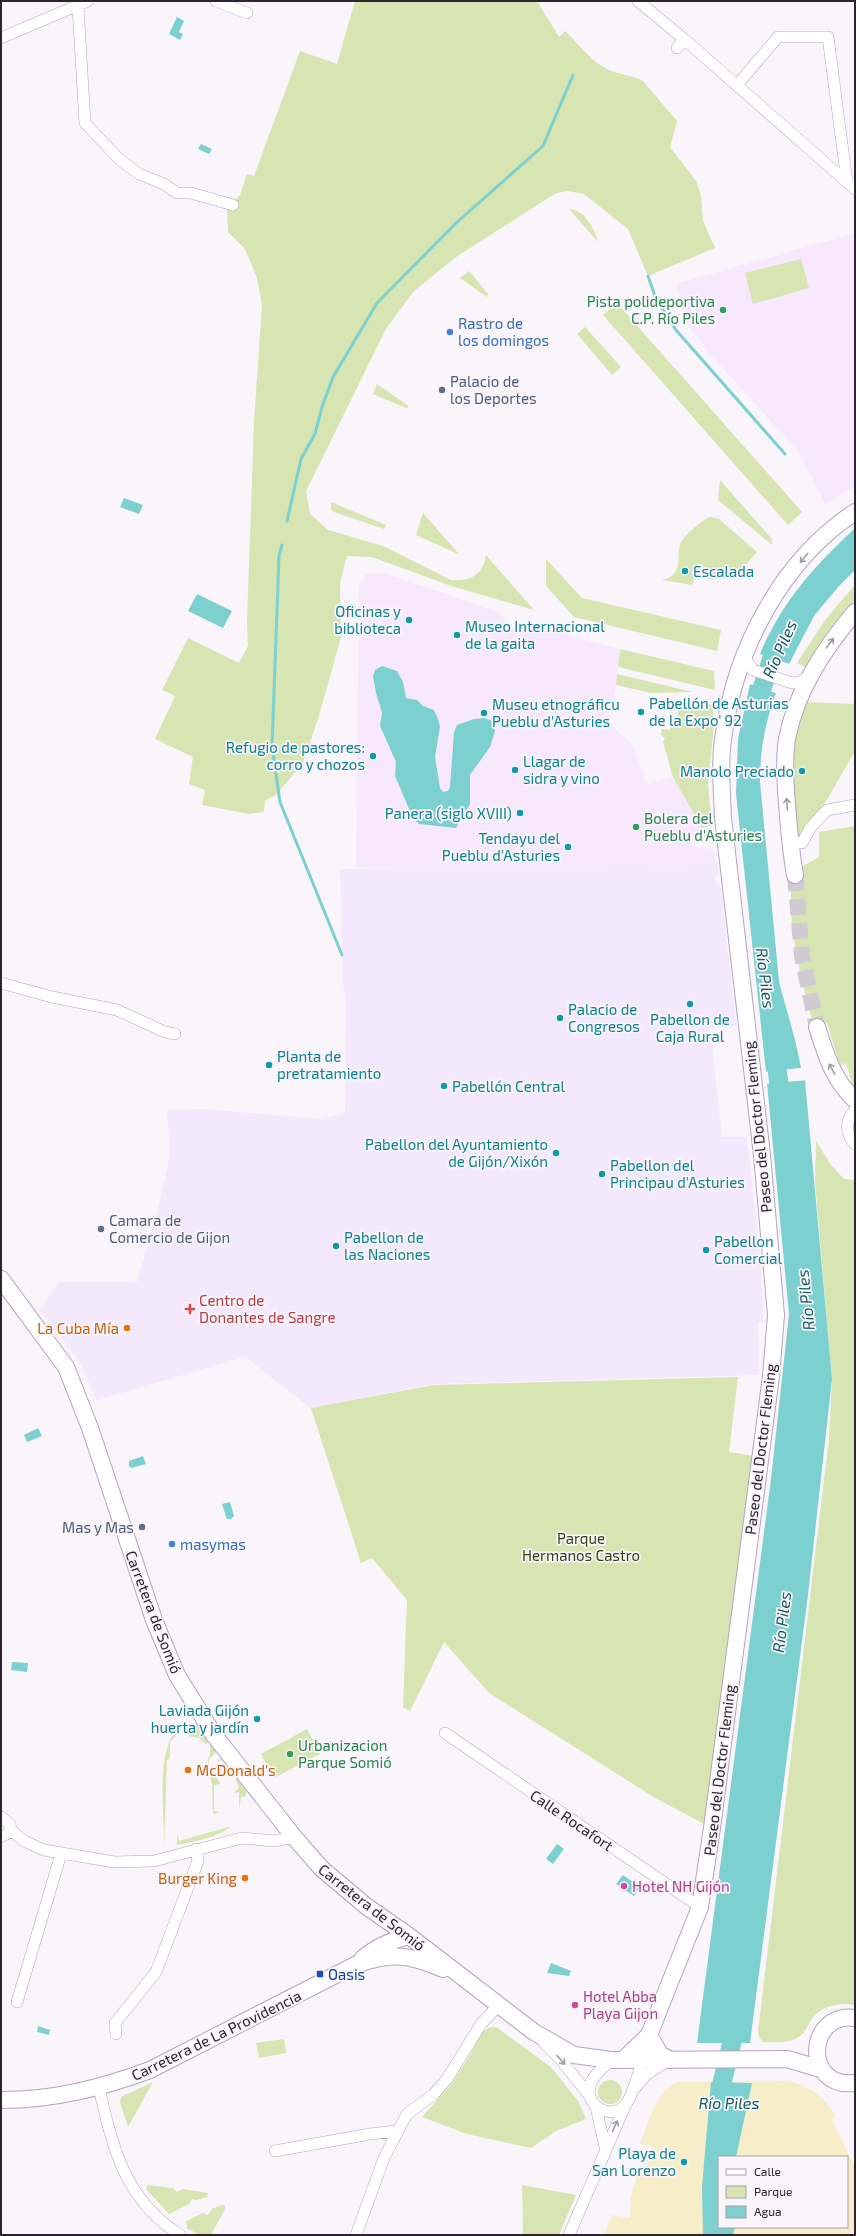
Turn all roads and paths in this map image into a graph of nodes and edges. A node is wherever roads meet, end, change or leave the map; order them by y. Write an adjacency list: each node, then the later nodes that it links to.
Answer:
1 (88, 1): 4 (street)
2 (216, 1): 5 (street)
3 (638, 1): 7 (street)
4 (78, 7): 6 (street); 11 (street)
5 (247, 14)
6 (3, 34)
7 (684, 39): 8 (street); 9 (street)
8 (677, 48)
9 (737, 85): 10 (street); 10 (street)
10 (851, 186)
11 (233, 205)
12 (855, 512): 14 (main road, Paseo del Doctor Fleming, one-way to 14)
13 (855, 612): 16 (main road, one-way to 13)
14 (745, 653): 15 (street); 17 (main road, Paseo del Doctor Fleming)
15 (753, 670): 16 (street); 17 (street)
16 (810, 676): 19 (main road, one-way to 16)
17 (736, 679): 36 (main road, Paseo del Doctor Fleming)
18 (855, 805): 19 (street)
19 (789, 842): 20 (main road)
20 (795, 875)
21 (1, 983): 23 (street)
22 (817, 1027): 24 (main road, one-way to 22)
23 (175, 1034)
24 (855, 1100)
25 (855, 1110): 26 (street)
26 (855, 1144)
27 (1, 1279): 32 (main road, Carretera de Somió)
28 (445, 1733): 36 (street, Calle Rocafort)
29 (1, 1817): 30 (street)
30 (12, 1831): 31 (street); 34 (street)
31 (1, 1837)
32 (294, 1837): 33 (street); 35 (main road, Carretera de Somió)
33 (196, 1849): 34 (street); 44 (street)
34 (61, 1854): 40 (street)
35 (366, 1906): 37 (main road, Carretera de Somió); 38 (main road)
36 (700, 1907): 45 (main road, Paseo del Doctor Fleming)
37 (409, 1936): 38 (main road, Carretera de La Providencia); 39 (main road, Carretera de Somió)
38 (375, 1954): 39 (main road, Carretera de La Providencia); 53 (main road, Carretera de La Providencia)
39 (464, 1979): 41 (main road)
40 (17, 2002)
41 (499, 2005): 43 (main road); 59 (street)
42 (855, 2018): 46 (main road)
43 (534, 2032): 48 (main road); 54 (street, one-way to 54)
44 (116, 2034)
45 (649, 2035): 48 (main road); 49 (street); 50 (main road)
46 (819, 2040): 47 (main road); 51 (main road)
47 (786, 2059): 50 (main road); 51 (main road)
48 (617, 2060): 49 (main road); 54 (street)
49 (642, 2060): 50 (main road); 55 (street)
50 (670, 2060): 55 (street)
51 (821, 2069): 52 (main road)
52 (854, 2084)
53 (99, 2088): 56 (main road, Carretera de La Providencia); 62 (street)
54 (589, 2095): 58 (street)
55 (630, 2095): 57 (street)
56 (1, 2100)
57 (624, 2106): 58 (street); 60 (street, one-way to 57)
58 (596, 2107): 60 (street)
59 (396, 2132): 61 (street); 63 (street)
60 (605, 2147): 64 (street)
61 (275, 2151)
62 (180, 2235)
63 (356, 2235)
64 (569, 2235)

